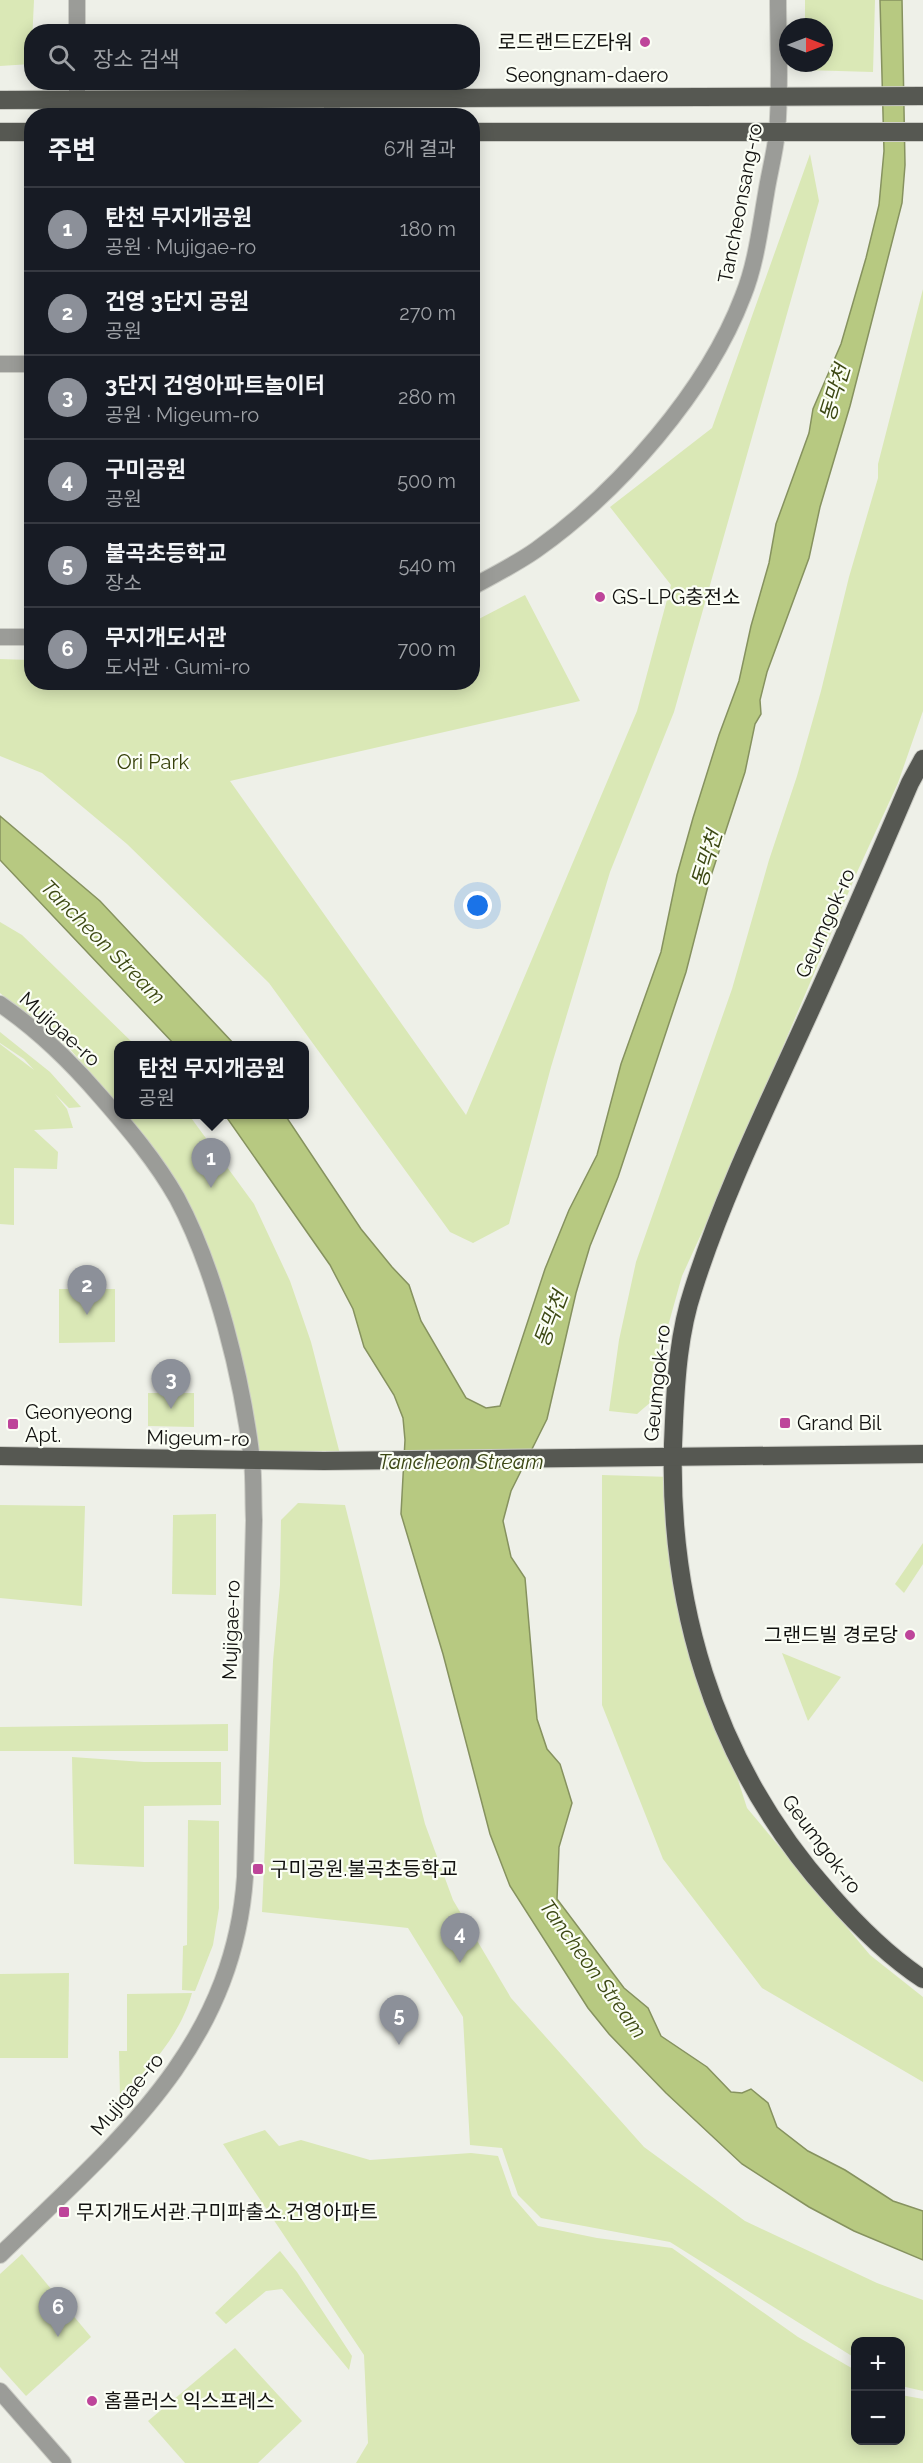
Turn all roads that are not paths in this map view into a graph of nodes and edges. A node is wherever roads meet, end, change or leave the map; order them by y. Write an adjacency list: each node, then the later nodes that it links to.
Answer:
1 (77, 0): 3 (street)
2 (778, 0): 5 (street, Tancheonsang-ro)
3 (77, 24)
4 (923, 96): 5 (main road, Seongnam-daero)
5 (778, 97): 8 (main road, Seongnam-daero); 12 (street, Tancheonsang-ro)
6 (77, 99): 7 (main road, Seongnam-daero); 8 (main road, Seongnam-daero)
7 (0, 100)
8 (332, 107)
9 (0, 132): 10 (main road)
10 (24, 132)
11 (480, 132): 12 (main road)
12 (777, 132): 13 (main road); 16 (street, Tancheonsang-ro)
13 (923, 132)
14 (0, 364): 15 (street)
15 (24, 364)
16 (480, 581)
17 (0, 637): 18 (street)
18 (24, 637)
19 (923, 759): 25 (main road, Geumgok-ro)
20 (0, 1004): 21 (street, Mujigae-ro)
21 (114, 1112)
22 (120, 1119): 26 (street, Mujigae-ro)
23 (923, 1454): 25 (main road)
24 (0, 1456): 26 (main road, Migeum-ro)
25 (672, 1456): 26 (main road, Migeum-ro); 27 (main road, Geumgok-ro)
26 (252, 1461): 28 (street, Mujigae-ro)
27 (923, 1979)
28 (0, 2255)
29 (0, 2391): 30 (street)
30 (63, 2463)

